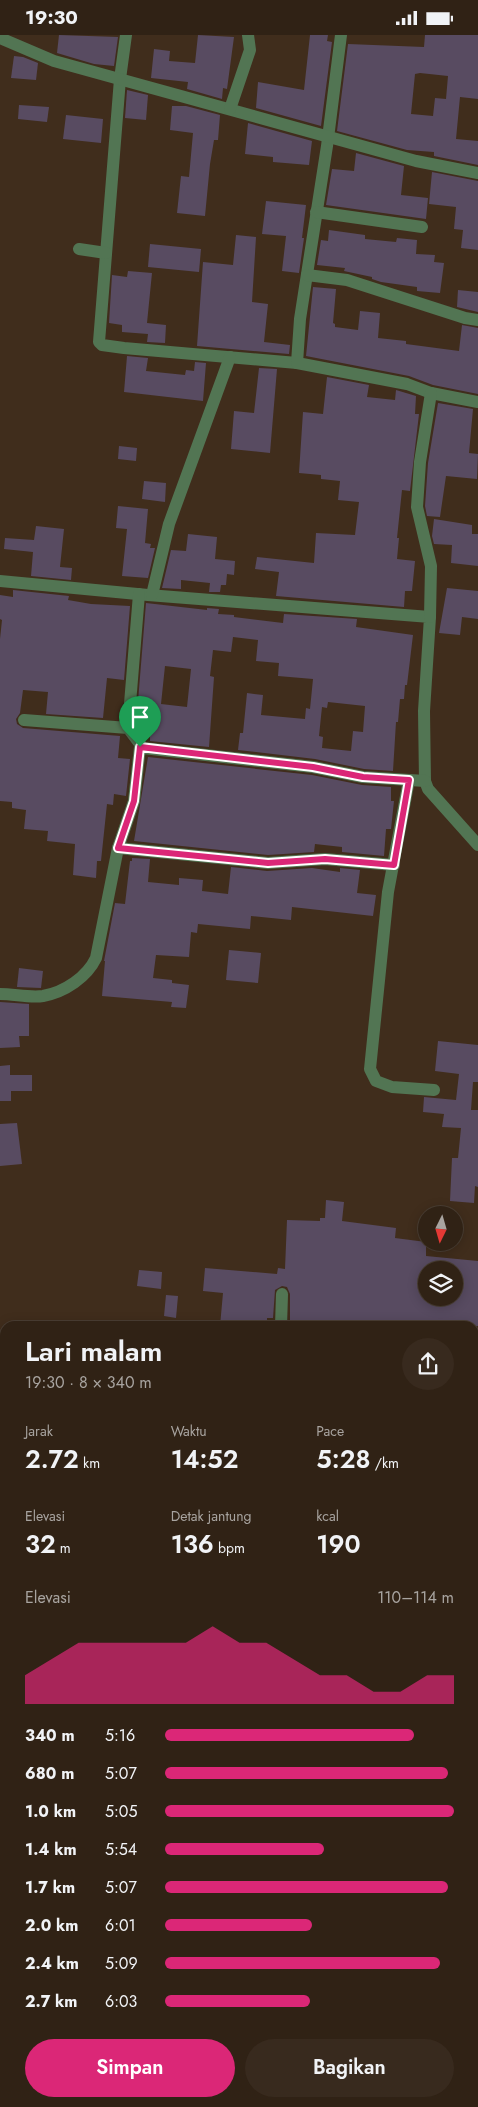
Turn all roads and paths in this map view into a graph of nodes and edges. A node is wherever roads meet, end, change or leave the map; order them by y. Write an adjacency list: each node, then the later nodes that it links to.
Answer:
1 (126, 35): 5 (street)
2 (248, 35): 6 (street)
3 (341, 35): 7 (street)
4 (0, 37): 5 (street)
5 (120, 79): 6 (street); 12 (street)
6 (230, 109): 7 (street)
7 (329, 136): 8 (street); 9 (street)
8 (478, 173)
9 (316, 212): 10 (street); 13 (street)
10 (422, 227)
11 (79, 249): 12 (street)
12 (106, 253): 15 (street)
13 (307, 275): 14 (street); 16 (street)
14 (478, 320)
15 (230, 357): 16 (street); 20 (street)
16 (297, 363): 17 (street)
17 (431, 393): 18 (street); 21 (street)
18 (478, 402)
19 (0, 581): 20 (street)
20 (145, 594): 21 (street); 23 (street)
21 (430, 617): 26 (street)
22 (24, 720): 23 (street)
23 (128, 728): 24 (street)
24 (140, 747): 25 (street); 28 (street)
25 (409, 780): 26 (street); 29 (street)
26 (425, 781): 27 (street)
27 (478, 845)
28 (118, 848): 29 (street); 30 (street)
29 (394, 865): 31 (street)
30 (0, 995)
31 (434, 1090)
32 (282, 1294): 33 (street)
33 (281, 1321)

